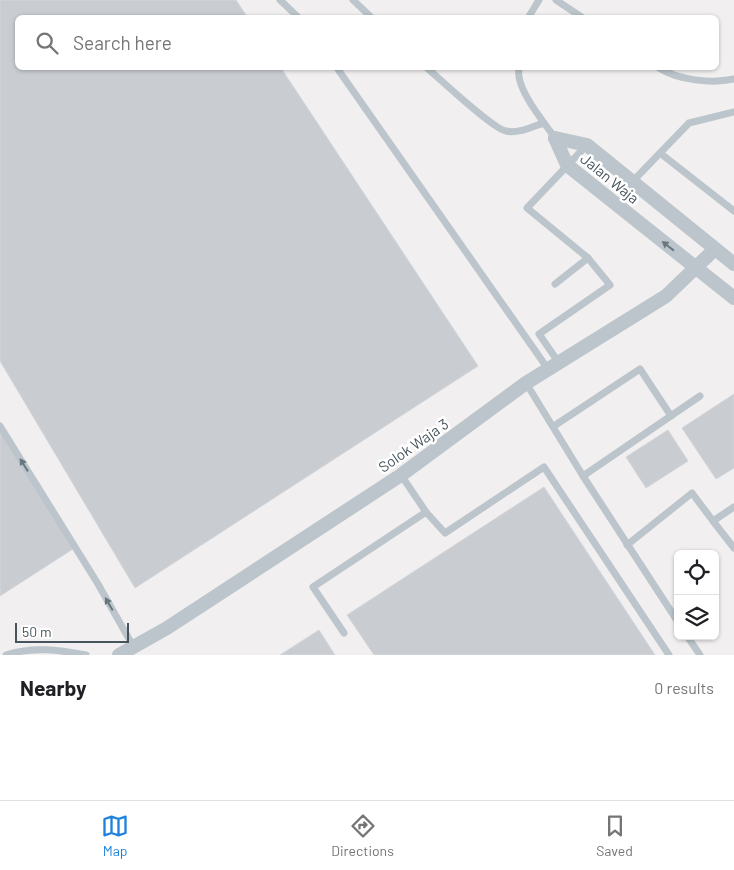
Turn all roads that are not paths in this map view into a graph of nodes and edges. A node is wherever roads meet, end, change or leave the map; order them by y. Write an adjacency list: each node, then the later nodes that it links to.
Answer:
1 (280, 0): 5 (lane)
2 (353, 0): 6 (lane)
3 (539, 0): 7 (lane)
4 (556, 0): 8 (lane)
5 (296, 15)
6 (369, 15)
7 (530, 15)
8 (578, 15)
9 (338, 70): 28 (lane)
10 (429, 70): 15 (lane)
11 (519, 70): 15 (lane)
12 (662, 70): 13 (lane)
13 (734, 80)
14 (734, 112): 18 (lane)
15 (544, 123): 16 (lane)
16 (555, 138): 17 (street, Jalan Waja); 19 (street, Jalan Waja)
17 (587, 145): 19 (lane); 20 (street, Jalan Waja)
18 (660, 153): 20 (lane); 21 (lane)
19 (567, 165): 23 (lane); 25 (street, Jalan Waja, one-way to 19)
20 (632, 182): 22 (street, Jalan Waja)
21 (734, 211)
22 (716, 249): 24 (street, Jalan Waja); 25 (street, Solok Waja 3)
23 (588, 258): 26 (lane); 28 (lane)
24 (734, 264)
25 (697, 268): 27 (street, Jalan Waja); 28 (street, Solok Waja 3)
26 (555, 284)
27 (734, 298)
28 (553, 366): 29 (street, Solok Waja 3)
29 (526, 383): 33 (lane); 34 (street, Solok Waja 3)
30 (700, 396): 31 (lane)
31 (671, 416): 33 (lane); 35 (lane)
32 (0, 426): 44 (lane, one-way to 32)
33 (554, 426): 35 (lane)
34 (400, 474): 37 (lane); 44 (street, Solok Waja 3)
35 (583, 476): 39 (lane)
36 (734, 507): 38 (lane)
37 (426, 512): 42 (lane); 48 (lane)
38 (714, 521): 39 (lane); 40 (lane)
39 (627, 544): 41 (lane)
40 (734, 548)
41 (674, 616)
42 (344, 633)
43 (690, 640): 49 (lane)
44 (133, 646): 47 (street, Solok Waja 3)
45 (6, 655): 46 (lane)
46 (86, 655)
47 (119, 655)
48 (669, 655)
49 (700, 655)

